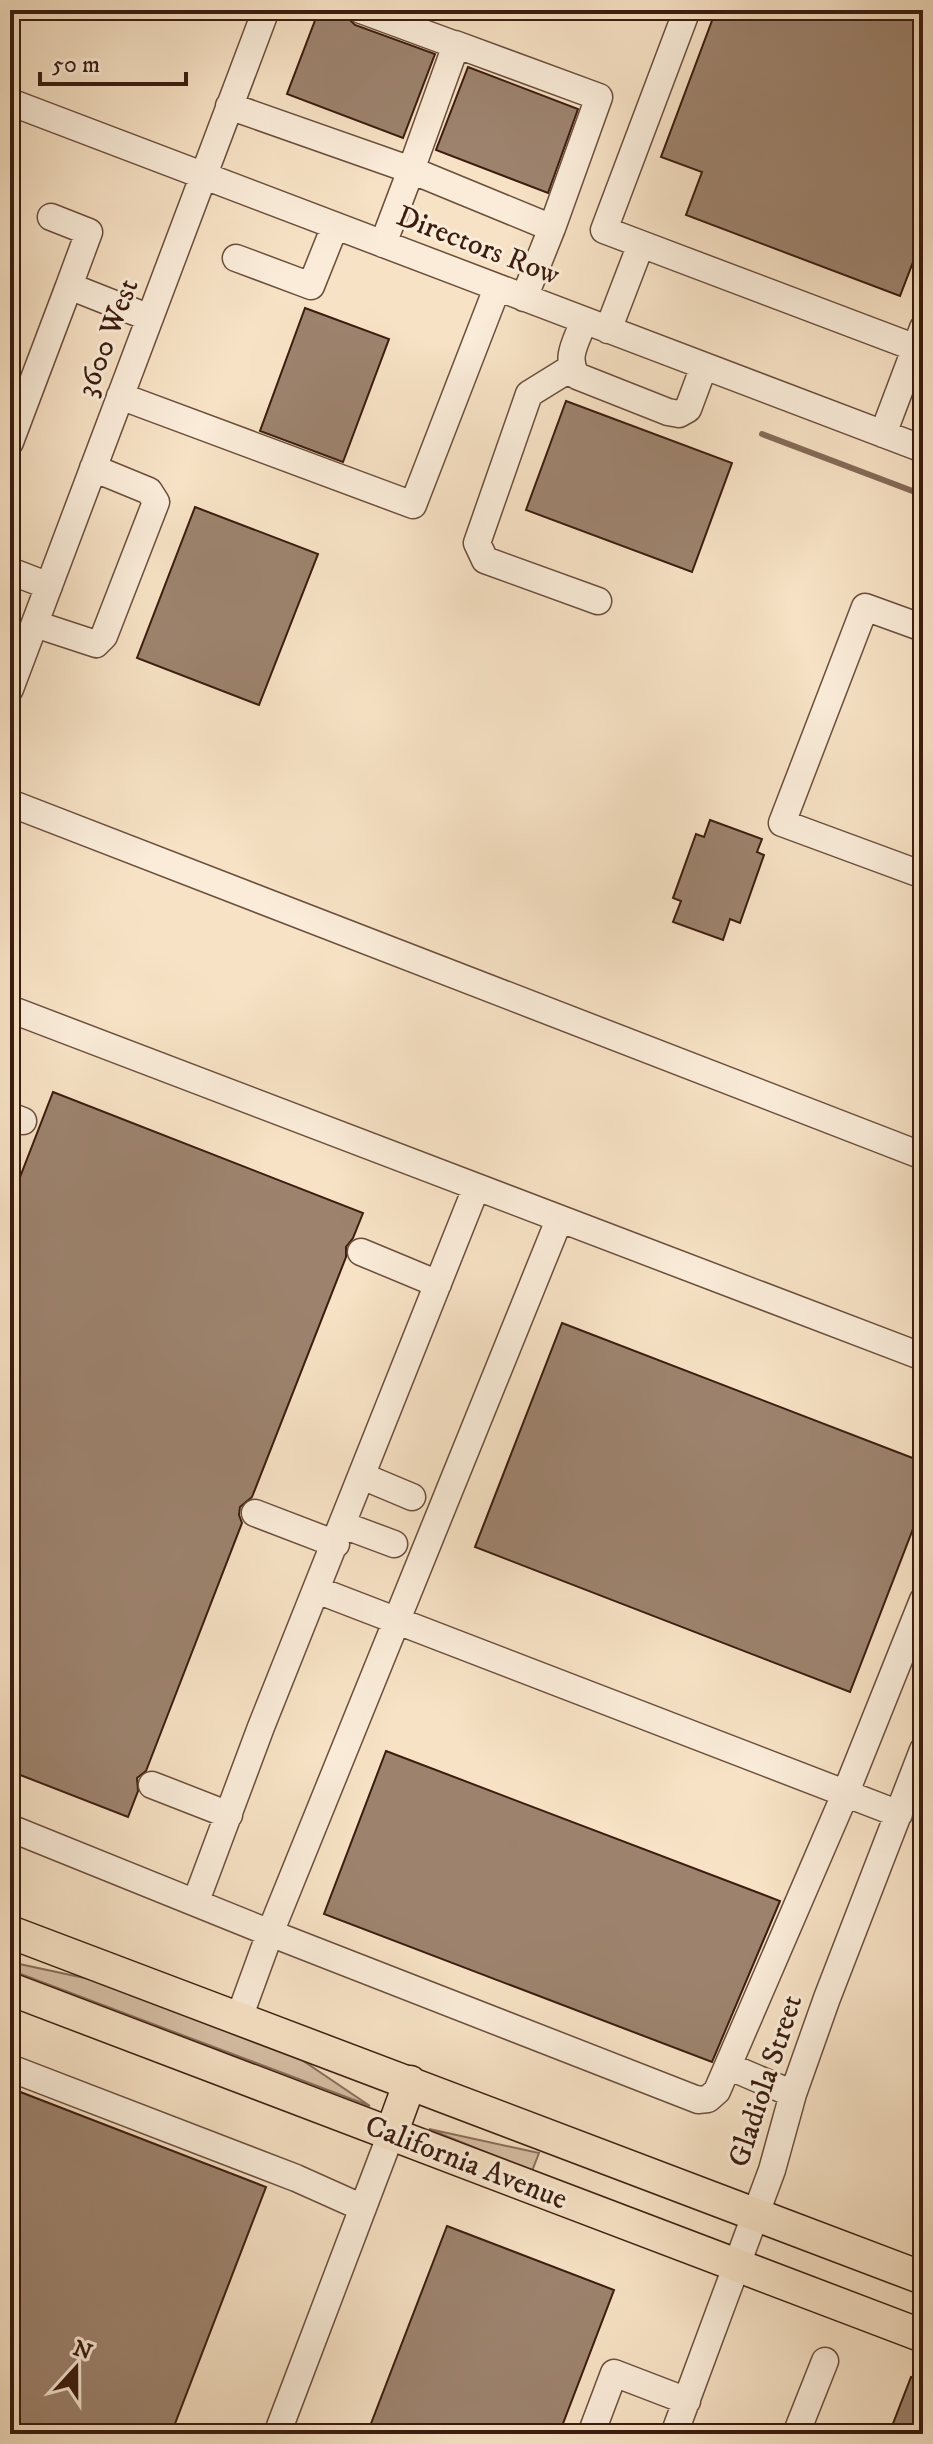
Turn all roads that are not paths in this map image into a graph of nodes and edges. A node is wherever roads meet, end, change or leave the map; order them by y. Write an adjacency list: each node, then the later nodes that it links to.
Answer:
1 (266, 10): 6 (street, 3600 West)
2 (361, 10): 4 (street)
3 (687, 10): 13 (street)
4 (455, 44): 7 (street); 11 (street)
5 (10, 102): 8 (street, Directors Row)
6 (229, 106): 7 (street); 8 (street, 3600 West)
7 (411, 170): 11 (street); 12 (street)
8 (203, 176): 10 (street, Directors Row); 18 (street, 3600 West)
9 (51, 217): 15 (street)
10 (335, 226): 12 (street, Directors Row); 14 (street)
11 (552, 228): 17 (street)
12 (383, 244): 16 (street, Directors Row)
13 (641, 244): 19 (street); 20 (street)
14 (236, 258)
15 (69, 286): 18 (street); 24 (street)
16 (497, 288): 17 (street, Directors Row); 23 (street)
17 (524, 298): 19 (street, Directors Row)
18 (150, 318): 23 (street, 3600 West)
19 (596, 325): 21 (street, Directors Row); 22 (street)
20 (919, 338): 25 (street)
21 (704, 366): 22 (street); 25 (street, Directors Row)
22 (571, 368): 31 (street)
23 (120, 396): 28 (street, 3600 West)
24 (16, 410): 26 (street)
25 (883, 434): 27 (street, Directors Row)
26 (10, 442)
27 (923, 449)
28 (93, 468): 30 (street, 3600 West); 32 (street)
29 (10, 571): 30 (street)
30 (49, 586): 32 (street, 3600 West)
31 (598, 601)
32 (35, 624): 34 (street, 3600 West)
33 (923, 628): 36 (street)
34 (10, 689)
35 (10, 803): 38 (street)
36 (923, 875)
37 (10, 1009): 39 (street)
38 (923, 1156)
39 (476, 1188): 40 (street); 42 (street)
40 (559, 1220): 43 (street); 51 (street)
41 (361, 1252): 42 (street)
42 (438, 1284): 44 (street)
43 (923, 1357)
44 (362, 1476): 45 (street); 47 (street)
45 (412, 1497)
46 (255, 1513): 47 (street)
47 (340, 1534): 48 (street); 49 (street)
48 (394, 1544)
49 (317, 1590): 51 (street); 56 (street)
50 (923, 1600): 54 (street)
51 (397, 1620): 54 (street); 60 (street)
52 (923, 1750): 55 (street, Gladiola Street)
53 (152, 1785): 56 (street)
54 (846, 1792): 55 (street); 63 (street)
55 (899, 1814): 66 (street, Gladiola Street)
56 (229, 1815): 58 (street)
57 (10, 1828): 58 (street)
58 (196, 1901): 60 (street)
59 (10, 1932): 62 (main road, California Avenue)
60 (270, 1933): 62 (street); 63 (street)
61 (10, 1989): 67 (main road, California Avenue)
62 (239, 2018): 65 (main road, California Avenue)
63 (728, 2066): 66 (street)
64 (10, 2068): 68 (street)
65 (410, 2082): 67 (main road); 69 (main road, California Avenue)
66 (793, 2094): 69 (street, Gladiola Street)
67 (391, 2134): 68 (street); 70 (main road, California Avenue)
68 (363, 2208): 75 (street)
69 (754, 2214): 70 (street, Gladiola Street); 71 (main road, California Avenue)
70 (737, 2264): 72 (main road, California Avenue); 74 (street, Gladiola Street)
71 (923, 2278)
72 (923, 2336)
73 (825, 2361): 78 (street)
74 (687, 2401): 76 (street); 77 (street, Gladiola Street)
75 (277, 2434)
76 (591, 2434)
77 (674, 2434)
78 (796, 2434)

